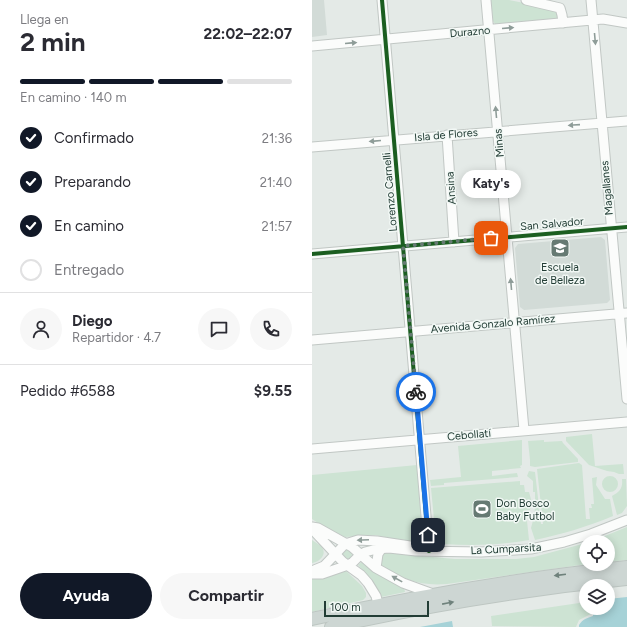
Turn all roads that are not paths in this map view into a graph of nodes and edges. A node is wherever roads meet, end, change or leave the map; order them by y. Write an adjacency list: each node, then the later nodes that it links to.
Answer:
1 (382, 0): 9 (street, Lorenzo Carnelli)
2 (486, 0): 8 (street, Minas)
3 (526, 0): 6 (street)
4 (591, 0): 5 (street, Magallanes)
5 (593, 20): 6 (street, Durazno); 7 (street, Durazno); 12 (street, Magallanes, one-way to 12)
6 (563, 23): 8 (street, Durazno, one-way to 6)
7 (627, 23)
8 (489, 30): 9 (street, Durazno); 13 (street, Minas, one-way to 8)
9 (386, 40): 10 (street, Durazno, one-way to 9); 15 (street, Lorenzo Carnelli)
10 (312, 46)
11 (627, 121): 12 (street, Isla de Flores)
12 (602, 123): 13 (street, Isla de Flores, one-way to 13); 18 (street, Magallanes)
13 (498, 130): 14 (street, Isla de Flores); 19 (street, Minas)
14 (447, 135): 15 (street, Isla de Flores); 20 (street, Ansina)
15 (394, 140): 16 (street, Isla de Flores, one-way to 16); 21 (street, Lorenzo Carnelli)
16 (312, 147)
17 (627, 227): 18 (street, San Salvador)
18 (611, 228): 19 (street, San Salvador); 23 (street, Magallanes)
19 (507, 237): 20 (street, San Salvador); 24 (street, Minas, one-way to 19)
20 (454, 242): 21 (street, San Salvador)
21 (403, 246): 22 (street, San Salvador); 25 (street, Lorenzo Carnelli)
22 (312, 254)
23 (623, 313): 24 (street, Avenida Gonzalo Ramírez); 27 (street, Magallanes)
24 (515, 322): 25 (street, Avenida Gonzalo Ramírez); 29 (street, Minas)
25 (410, 332): 26 (street, Avenida Gonzalo Ramírez); 30 (street, Lorenzo Carnelli)
26 (312, 340)
27 (627, 399)
28 (627, 422): 29 (street, Cebollatí)
29 (524, 430): 30 (street, Cebollatí)
30 (420, 439): 31 (street, Cebollatí); 36 (street, Lorenzo Carnelli)
31 (312, 449)
32 (627, 520): 36 (street, La Cumparsita)
33 (312, 528): 34 (street); 37 (street)
34 (345, 544): 36 (street, La Cumparsita, one-way to 34); 37 (street); 38 (street)
35 (382, 548): 36 (street, La Cumparsita); 38 (street, La Cumparsita); 41 (street)
36 (429, 551)
37 (336, 553): 39 (street); 42 (street)
38 (360, 555): 39 (street, La Cumparsita); 41 (street)
39 (348, 565): 43 (street, La Cumparsita); 46 (street)
40 (627, 567): 45 (main road, one-way to 45)
41 (376, 568): 45 (street, one-way to 41)
42 (312, 571)
43 (312, 574)
44 (627, 579): 47 (main road, one-way to 44)
45 (433, 594): 46 (main road)
46 (378, 604): 47 (street); 48 (main road)
47 (382, 616): 49 (main road)
48 (312, 619)
49 (331, 627)

